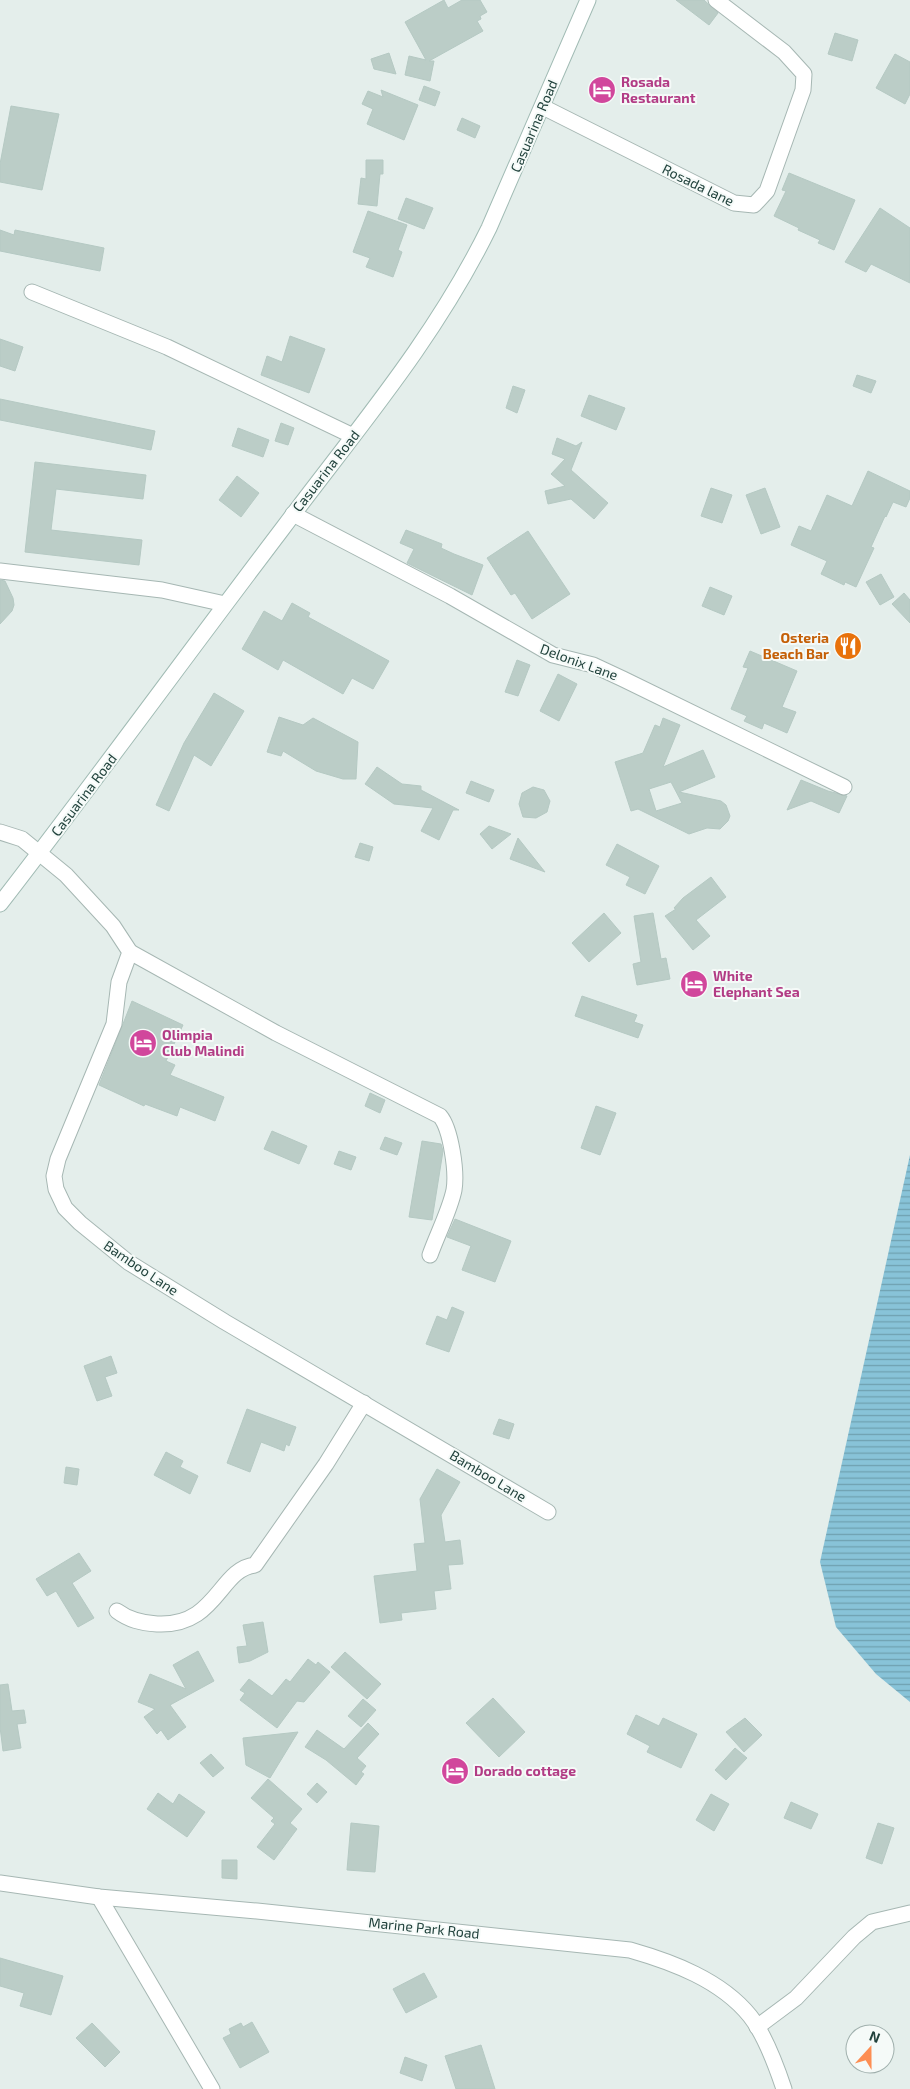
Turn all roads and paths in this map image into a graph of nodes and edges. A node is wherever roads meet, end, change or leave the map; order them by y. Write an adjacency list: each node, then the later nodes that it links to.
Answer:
1 (588, 0): 3 (street, Casuarina Road)
2 (716, 0): 3 (street, Rosada lane)
3 (542, 106): 5 (street, Casuarina Road)
4 (32, 292): 5 (street)
5 (353, 436): 6 (street, Casuarina Road)
6 (293, 514): 8 (street, Casuarina Road); 9 (street, Delonix Lane)
7 (0, 571): 8 (street)
8 (225, 604): 11 (street, Casuarina Road)
9 (844, 787)
10 (0, 832): 11 (street)
11 (39, 853): 12 (street, Casuarina Road); 13 (street)
12 (0, 904)
13 (130, 952): 14 (street); 15 (street, Bamboo Lane)
14 (430, 1255)
15 (364, 1404): 16 (street, Bamboo Lane); 17 (street)
16 (548, 1512)
17 (117, 1611)
18 (0, 1883): 19 (street, Marine Park Road)
19 (99, 1897): 21 (street, Marine Park Road); 22 (street)
20 (910, 1913): 21 (street)
21 (757, 2027): 23 (street, Marine Park Road)
22 (212, 2089)
23 (784, 2089)

